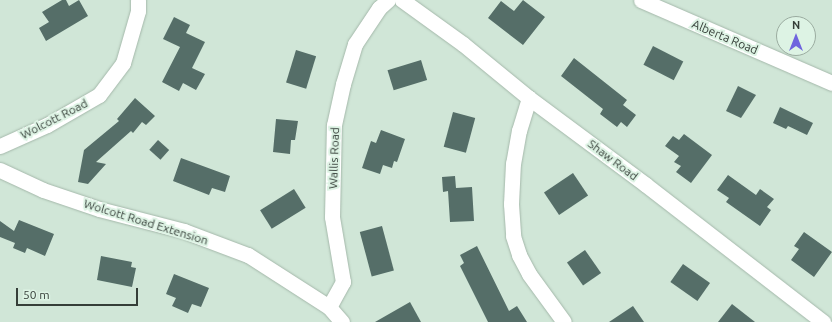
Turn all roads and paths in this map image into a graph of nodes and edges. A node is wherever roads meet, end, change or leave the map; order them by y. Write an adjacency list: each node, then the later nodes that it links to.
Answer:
1 (138, 0): 7 (street, Wolcott Road)
2 (388, 0): 9 (street, Wallis Road)
3 (402, 0): 6 (street, Shaw Road)
4 (641, 0): 5 (street, Alberta Road)
5 (832, 83)
6 (529, 98): 11 (street); 12 (street, Shaw Road)
7 (0, 146)
8 (0, 170): 9 (street, Wolcott Road Extension)
9 (330, 308): 10 (street)
10 (342, 322)
11 (564, 322)
12 (823, 322)

